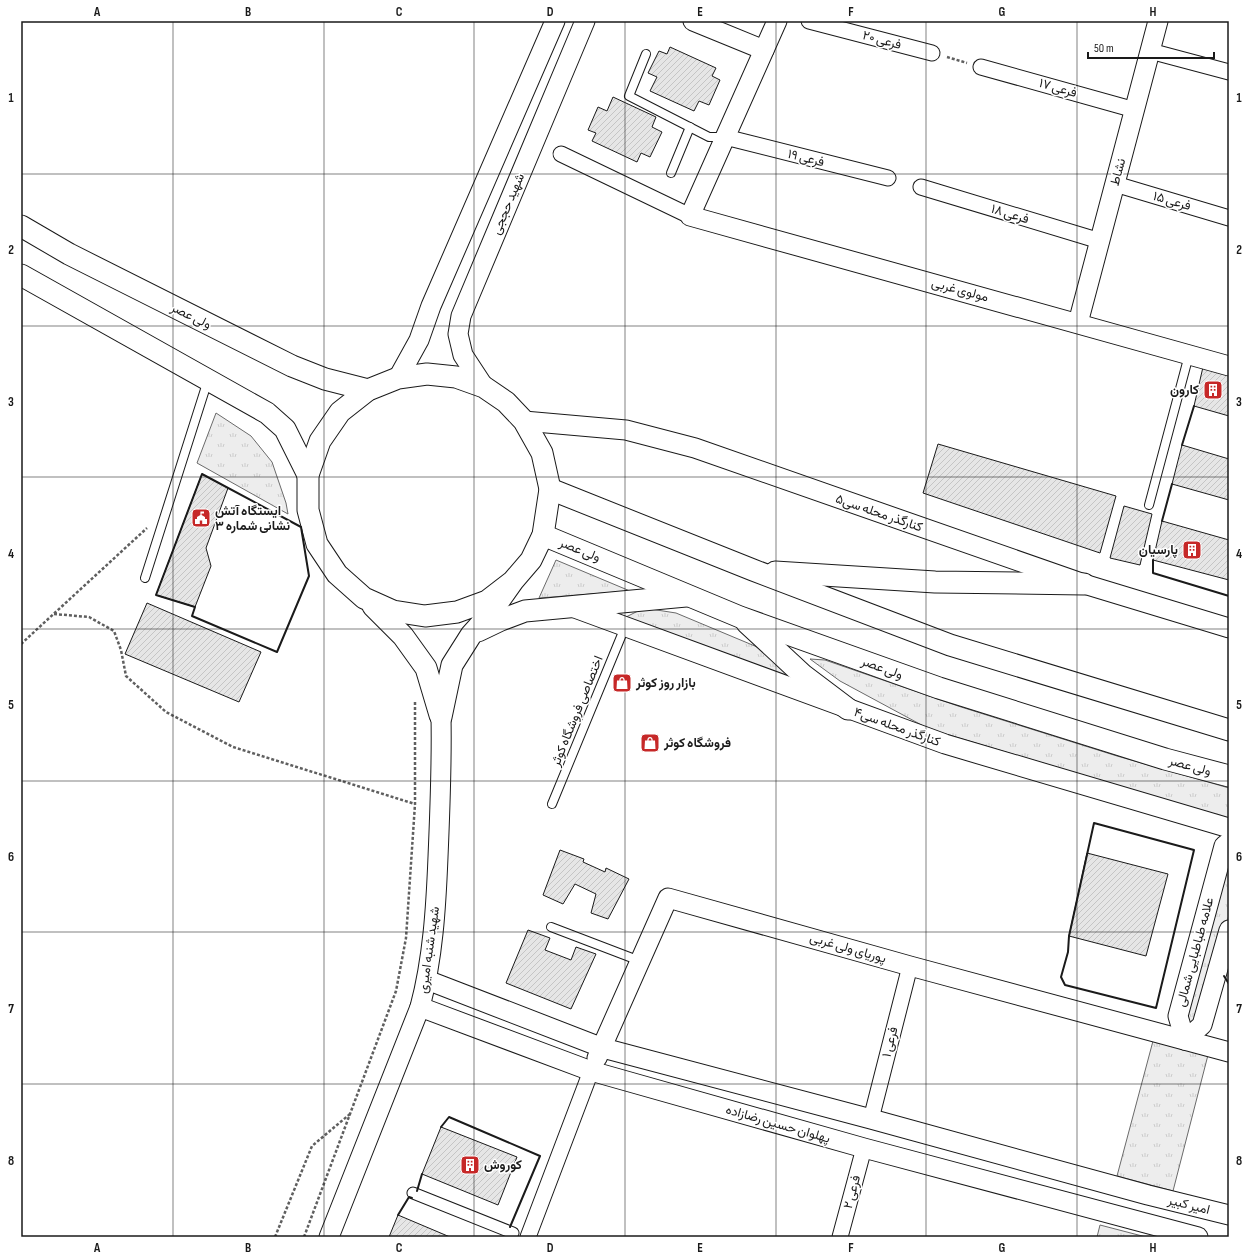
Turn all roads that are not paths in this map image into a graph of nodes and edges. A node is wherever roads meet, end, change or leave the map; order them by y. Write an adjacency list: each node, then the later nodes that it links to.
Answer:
1 (555, 21): 29 (street)
2 (585, 21): 31 (street, شهید حججی)
3 (693, 21): 7 (street)
4 (777, 21): 7 (street)
5 (809, 21): 9 (street, فرعی ۲۰)
6 (1158, 21): 8 (street, نشاط)
7 (764, 50): 15 (street)
8 (1150, 51): 12 (street); 13 (street, نشاط)
9 (932, 53)
10 (646, 54): 14 (lane)
11 (981, 67): 13 (street, فرعی ۱۷)
12 (1229, 72)
13 (1135, 110): 19 (street, نشاط)
14 (690, 127): 15 (lane); 17 (lane)
15 (725, 137): 18 (street, فرعی ۱۹); 21 (street)
16 (561, 154): 21 (street)
17 (671, 173)
18 (888, 178)
19 (1115, 184): 22 (street, فرعی ۱۵); 24 (street, نشاط)
20 (921, 187): 24 (street, فرعی ۱۸)
21 (690, 216): 26 (street, مولوی غربی)
22 (1229, 218)
23 (21, 226): 32 (main road, ولی عصر)
24 (1100, 241): 26 (street, نشاط)
25 (21, 275): 30 (main road)
26 (1078, 323): 27 (street, مولوی غربی)
27 (1189, 355): 28 (street, مولوی غربی); 36 (lane)
28 (1229, 366)
29 (398, 378): 31 (main road); 32 (main road)
30 (208, 379): 34 (main road); 39 (lane)
31 (484, 387): 33 (main road)
32 (368, 390): 34 (main road)
33 (524, 421): 35 (main road); 41 (street, کنارگذر محله سی۵)
34 (308, 475): 43 (main road)
35 (550, 489): 37 (main road); 38 (main road)
36 (1149, 505)
37 (543, 536): 40 (main road); 42 (main road, ولی عصر)
38 (752, 570): 41 (main road); 51 (main road)
39 (145, 578)
40 (513, 581): 43 (main road); 48 (main road)
41 (1084, 584): 47 (street, کنارگذر محله سی۵)
42 (690, 595): 44 (main road); 45 (main road, ولی عصر)
43 (364, 598): 50 (main road)
44 (572, 607): 46 (street, کنارگذر محله سی۴); 48 (main road)
45 (740, 617): 49 (main road); 52 (main road, ولی عصر)
46 (625, 627): 49 (street, کنارگذر محله سی۴); 53 (lane, اختصاصی فروشگاه کوثر)
47 (1229, 628)
48 (471, 635): 50 (main road)
49 (848, 709): 54 (street, کنارگذر محله سی۴)
50 (441, 717): 60 (street, شهید شنبه امیری)
51 (1229, 730)
52 (1229, 776)
53 (552, 804)
54 (1229, 828)
55 (1229, 842): 62 (street, علامه طباطبایی شمالی)
56 (551, 926): 58 (lane)
57 (1229, 930): 62 (street, علامه طباطبایی شمالی)
58 (641, 961): 59 (street, پوریای ولی غربی); 63 (street, پوریای ولی غربی)
59 (910, 966): 62 (street, پوریای ولی غربی); 66 (street, فرعی ۱)
60 (428, 980): 61 (street, شهید شنبه امیری); 63 (street)
61 (420, 1007): 65 (street, پهلوان حسین رضازاده); 75 (street, شهید شنبه امیری)
62 (1185, 1040): 64 (street, پوریای ولی غربی)
63 (603, 1048): 65 (street, پوریای ولی غربی); 66 (street)
64 (1229, 1052)
65 (591, 1071): 67 (street, پهلوان حسین رضازاده); 76 (street)
66 (871, 1119): 67 (street); 68 (street)
67 (864, 1148): 71 (street, پهلوان حسین رضازاده); 77 (street, فرعی ۲)
68 (1097, 1181): 70 (street, امیر کبیر); 71 (street)
69 (413, 1193): 73 (street)
70 (1190, 1205): 72 (street, امیر کبیر); 74 (street)
71 (1090, 1209): 74 (street, پهلوان حسین رضازاده)
72 (1229, 1215)
73 (513, 1233)
74 (1191, 1235)
75 (329, 1237)
76 (528, 1237)
77 (840, 1237)

